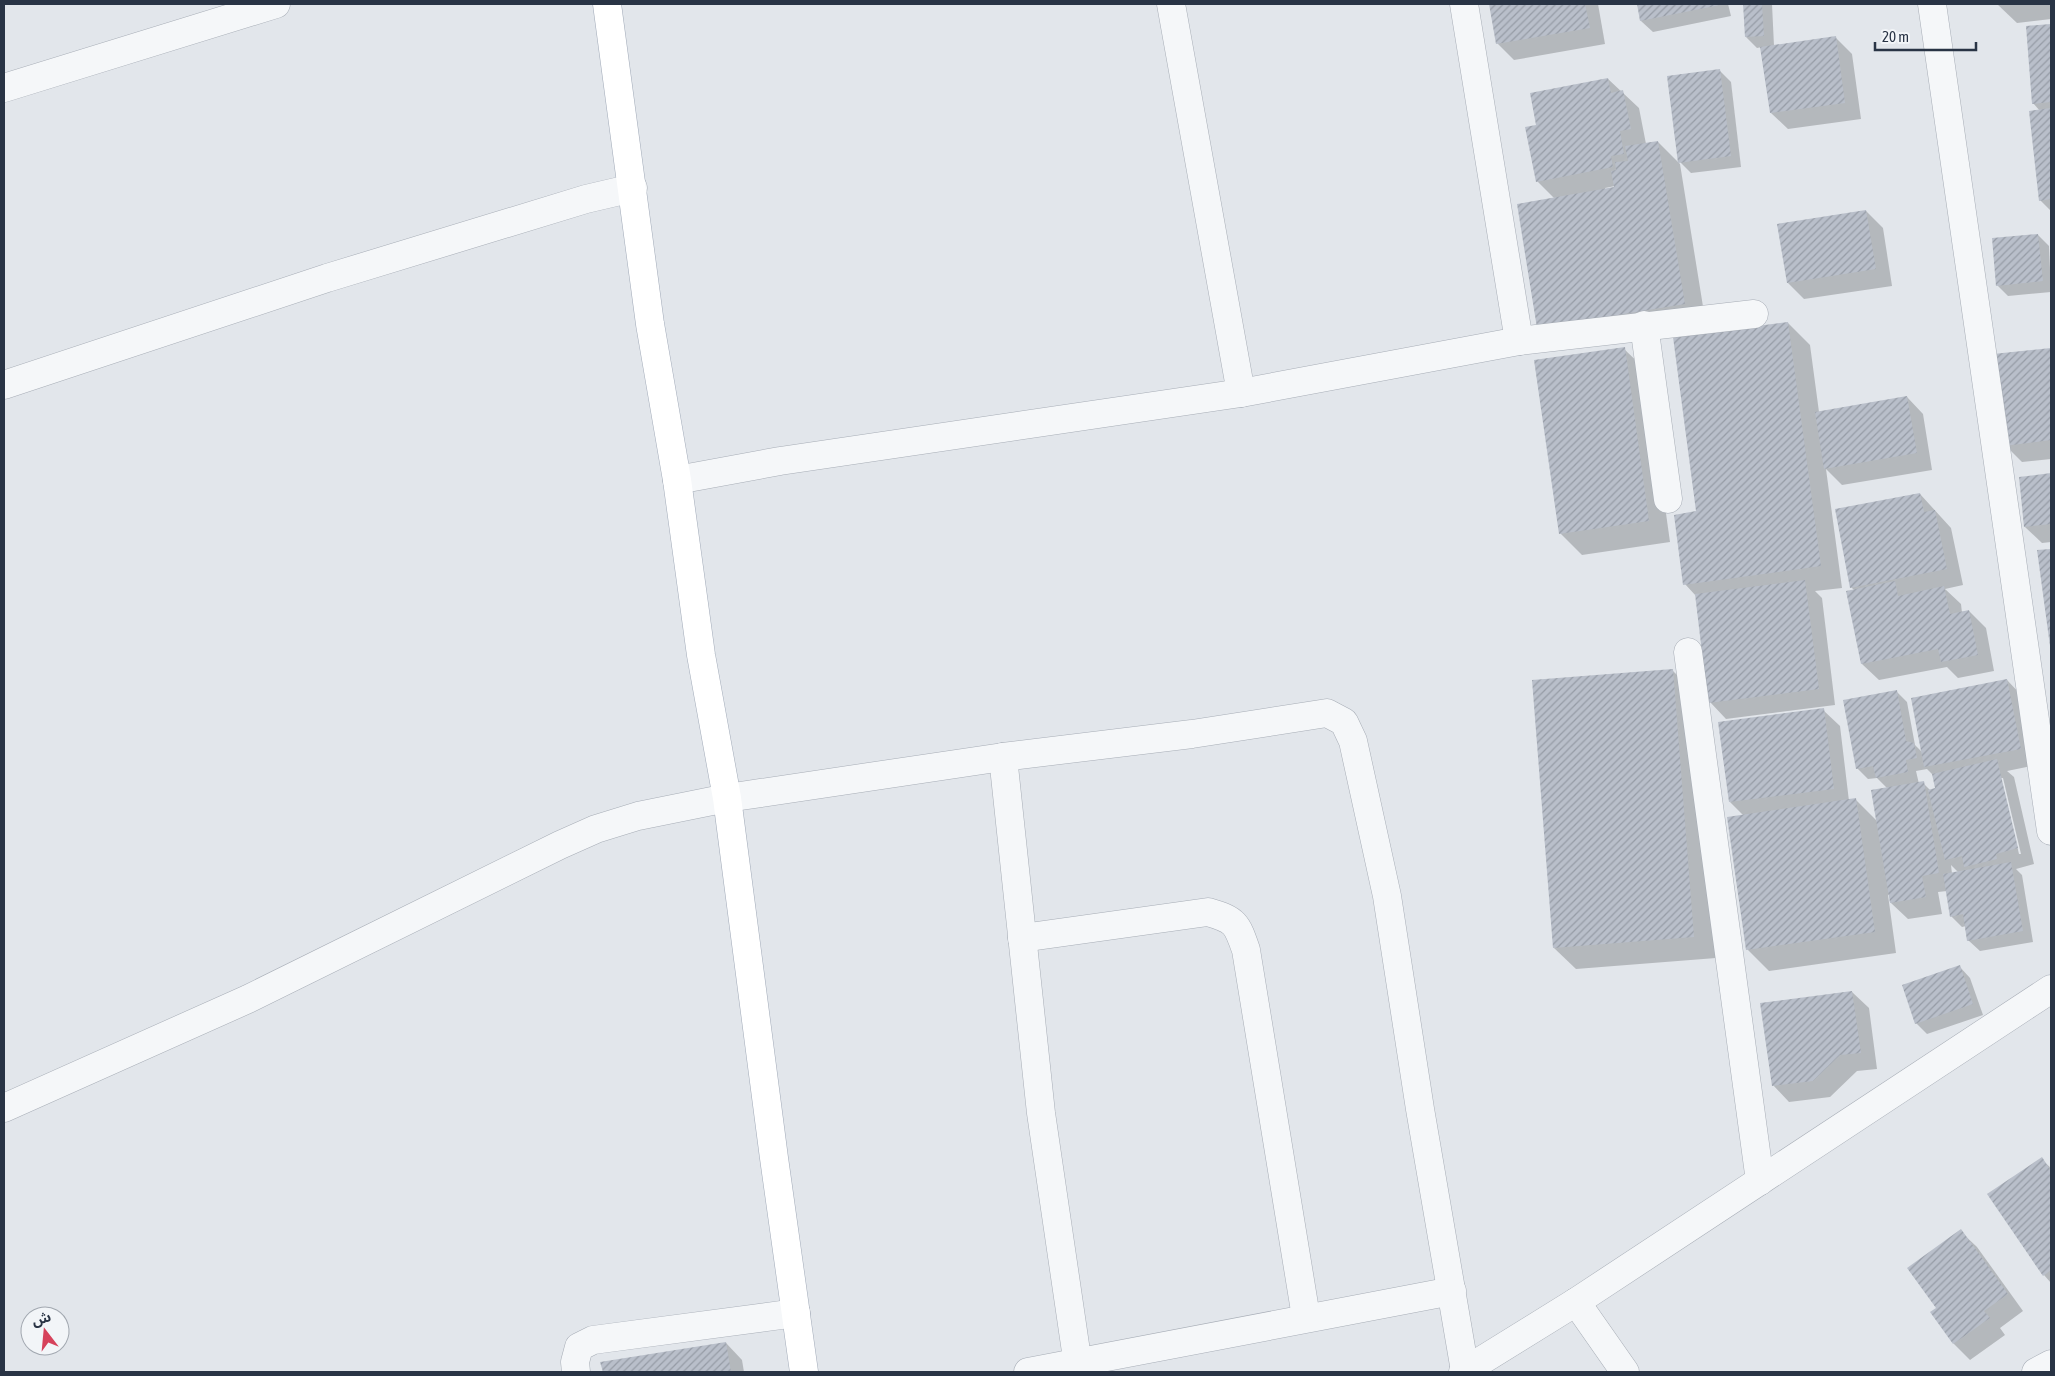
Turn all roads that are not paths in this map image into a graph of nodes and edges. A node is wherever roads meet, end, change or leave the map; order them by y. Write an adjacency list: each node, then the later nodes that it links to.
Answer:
1 (276, 4): 6 (street)
2 (607, 4): 7 (main road)
3 (1171, 4): 12 (street)
4 (1464, 4): 10 (street)
5 (1932, 4): 18 (street)
6 (4, 88)
7 (633, 188): 11 (street); 13 (main road)
8 (1754, 314): 9 (street)
9 (1644, 325): 10 (street); 14 (street)
10 (1519, 341): 12 (street)
11 (4, 385)
12 (1241, 393): 13 (street)
13 (678, 480): 17 (main road)
14 (1668, 499)
15 (1688, 652): 22 (street)
16 (1003, 757): 17 (street); 19 (street); 23 (street)
17 (727, 798): 21 (street); 25 (main road)
18 (2051, 831)
19 (1022, 938): 26 (street); 28 (street)
20 (2051, 989): 22 (street)
21 (4, 1108)
22 (1760, 1181): 24 (street)
23 (1452, 1291): 26 (street); 29 (street)
24 (1576, 1302): 29 (street); 33 (street)
25 (796, 1313): 30 (street); 31 (main road)
26 (1306, 1317): 28 (street)
27 (2051, 1364): 34 (street)
28 (1078, 1368): 32 (street)
29 (1464, 1371)
30 (576, 1372)
31 (804, 1372)
32 (1028, 1372)
33 (1625, 1372)
34 (2036, 1372)

